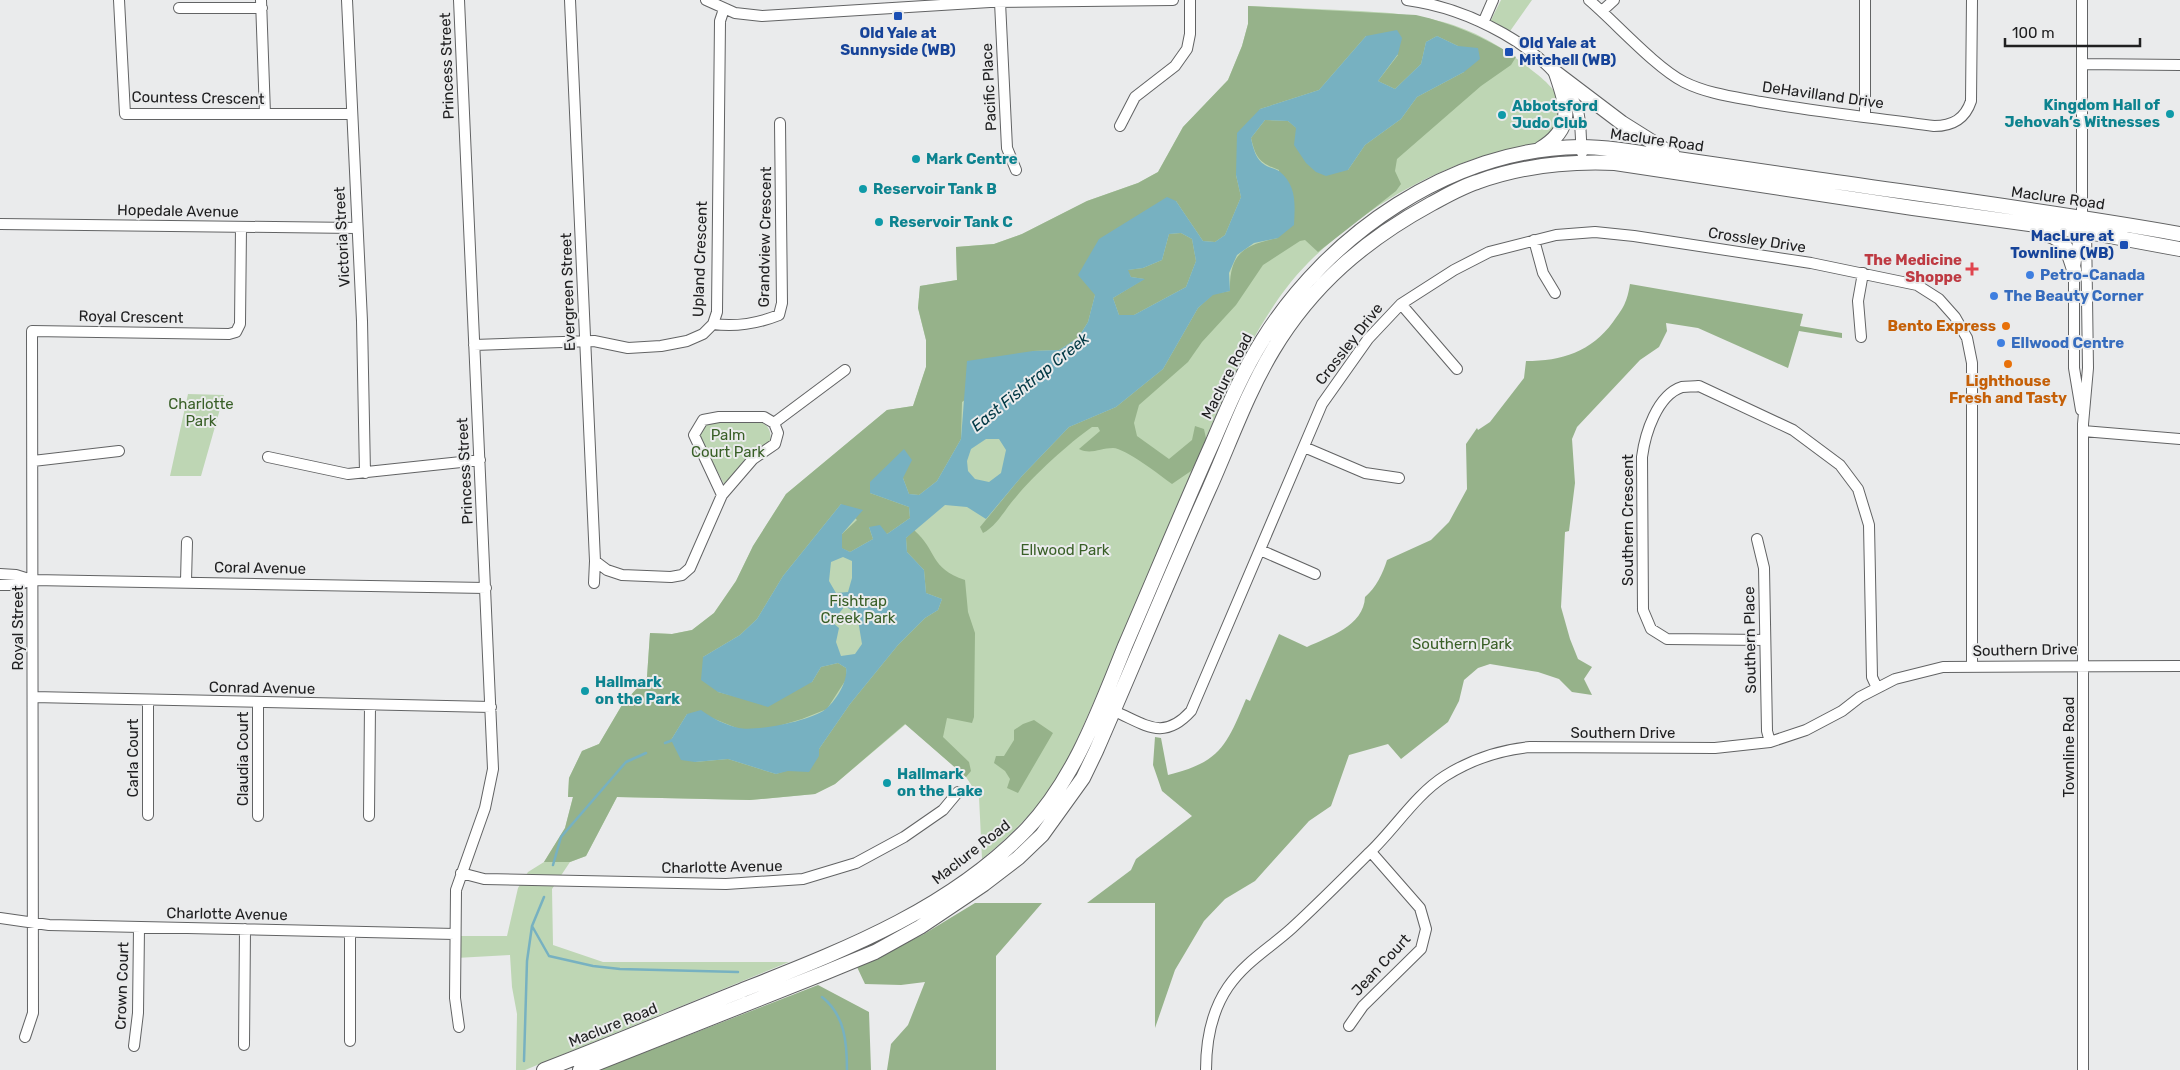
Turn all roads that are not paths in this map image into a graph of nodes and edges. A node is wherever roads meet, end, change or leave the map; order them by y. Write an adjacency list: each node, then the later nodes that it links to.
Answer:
1 (119, 0): 25 (street, Countess Crescent)
2 (347, 0): 26 (street, Victoria Street)
3 (459, 0): 51 (street, Princess Street)
4 (570, 0): 50 (street, Evergreen Street)
5 (706, 0): 19 (street)
6 (1173, 0): 15 (street)
7 (1190, 0): 29 (street)
8 (1407, 0): 21 (street)
9 (1493, 0): 21 (street)
10 (1589, 0): 20 (street, DeHavilland Drive)
11 (1614, 0): 20 (street)
12 (1866, 0): 27 (street)
13 (1972, 0): 27 (street, DeHavilland Drive)
14 (2082, 0): 22 (street, Townline Road)
15 (1000, 2): 17 (street); 34 (street, Pacific Place)
16 (262, 4): 18 (street); 25 (street)
17 (868, 5): 19 (street)
18 (179, 8)
19 (724, 9): 47 (street, Upland Crescent)
20 (1602, 11): 27 (street, DeHavilland Drive)
21 (1483, 23): 24 (street)
22 (2082, 64): 23 (street); 38 (street, Townline Road)
23 (2180, 65)
24 (1556, 73): 30 (street); 31 (main road); 32 (main road)
25 (265, 114): 26 (street, Countess Crescent)
26 (352, 114): 39 (street, Victoria Street)
27 (1865, 117)
28 (780, 123): 47 (street, Grandview Crescent)
29 (1120, 126)
30 (1581, 147): 31 (main road, Maclure Road); 32 (main road, Maclure Road); 33 (street)
31 (1537, 151): 77 (main road, Maclure Road)
32 (1680, 159): 38 (main road, Maclure Road)
33 (1582, 162): 35 (main road, Maclure Road); 87 (main road, Maclure Road)
34 (1016, 170)
35 (2015, 222): 38 (main road, Maclure Road); 43 (main road)
36 (0, 224): 37 (street, Hopedale Avenue)
37 (240, 227): 39 (street, Hopedale Avenue); 48 (street, Royal Crescent)
38 (2082, 227): 40 (main road, Maclure Road); 42 (main road, Maclure Road); 43 (street, Townline Road); 55 (street, Townline Road)
39 (356, 228): 62 (street, Victoria Street)
40 (2180, 234)
41 (1534, 240): 44 (street, Crossley Drive); 45 (street); 46 (street, Crossley Drive)
42 (2180, 249)
43 (2074, 270): 55 (street, Townline Road)
44 (1863, 274): 49 (street); 79 (street, Crossley Drive)
45 (1555, 293)
46 (1400, 304): 52 (street); 57 (street, Crossley Drive)
47 (714, 324): 50 (street, Upland Crescent)
48 (32, 331): 61 (street, Royal Street)
49 (1861, 337)
50 (585, 341): 51 (street, Upland Crescent); 68 (street, Evergreen Street)
51 (474, 344): 60 (street, Princess Street)
52 (1457, 368)
53 (845, 370): 54 (street)
54 (774, 423): 64 (street); 64 (street)
55 (2083, 427): 56 (street); 78 (street, Townline Road)
56 (2180, 439)
57 (1304, 447): 63 (street); 67 (street, Crossley Drive)
58 (119, 451): 61 (street)
59 (268, 457): 62 (street)
60 (480, 460): 62 (street); 75 (street, Princess Street)
61 (34, 461): 71 (street, Royal Street)
62 (366, 473)
63 (1399, 478)
64 (722, 495): 68 (street)
65 (1757, 539): 76 (street, Southern Place)
66 (188, 542): 72 (street)
67 (1260, 550): 70 (street); 87 (street, Crossley Drive)
68 (595, 561): 73 (street, Evergreen Street)
69 (0, 574): 71 (street, Coral Avenue)
70 (1315, 574)
71 (33, 580): 72 (street, Coral Avenue); 74 (street, Coral Avenue); 82 (street, Royal Street)
72 (186, 581): 75 (street, Coral Avenue)
73 (594, 583)
74 (0, 584)
75 (486, 588): 86 (street, Princess Street)
76 (1765, 640): 81 (street, Southern Crescent); 88 (street, Southern Place)
77 (1126, 644): 87 (main road); 107 (main road, Maclure Road)
78 (2084, 665): 79 (street, Southern Drive); 80 (street, Southern Drive); 110 (street, Townline Road)
79 (1972, 666): 81 (street, Southern Drive)
80 (2180, 666)
81 (1877, 688): 88 (street, Southern Drive)
82 (33, 697): 83 (street, Conrad Avenue); 96 (street, Royal Street)
83 (148, 700): 84 (street, Conrad Avenue); 90 (street, Carla Court)
84 (258, 702): 85 (street, Conrad Avenue); 91 (street, Claudia Court)
85 (370, 706): 86 (street, Conrad Avenue); 92 (street)
86 (491, 707): 94 (street, Princess Street)
87 (1114, 711): 108 (main road, Maclure Road)
88 (1770, 742): 93 (street, Southern Drive)
89 (958, 792): 94 (street, Charlotte Avenue)
90 (148, 815)
91 (258, 816)
92 (369, 816)
93 (1371, 852): 101 (street, Jean Court); 109 (street, Southern Drive)
94 (460, 873): 100 (street, Princess Street)
95 (0, 918): 96 (street, Charlotte Avenue)
96 (34, 925): 97 (street, Charlotte Avenue); 103 (street, Royal Street)
97 (139, 928): 98 (street, Charlotte Avenue); 106 (street, Crown Court)
98 (245, 929): 99 (street, Charlotte Avenue); 105 (street)
99 (350, 932): 100 (street, Charlotte Avenue); 104 (street)
100 (455, 934): 102 (street, Princess Street)
101 (1349, 1026)
102 (459, 1027)
103 (25, 1037)
104 (350, 1042)
105 (244, 1045)
106 (134, 1046)
107 (544, 1070)
108 (580, 1070)
109 (1206, 1070)
110 (2083, 1070)

